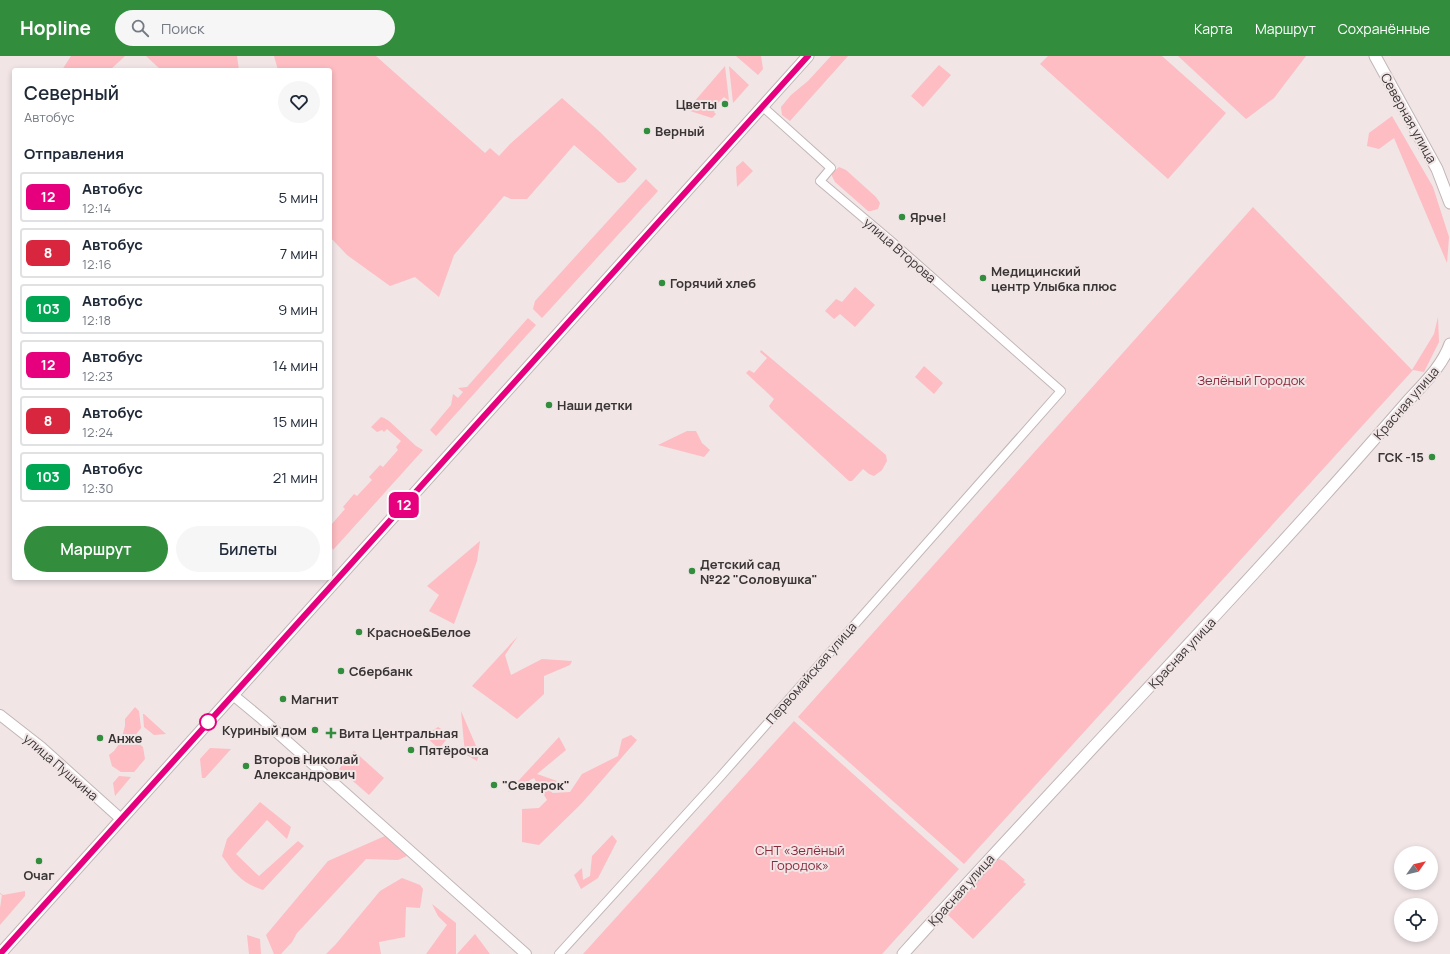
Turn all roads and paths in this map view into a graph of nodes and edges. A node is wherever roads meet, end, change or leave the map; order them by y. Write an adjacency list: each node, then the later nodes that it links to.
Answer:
1 (808, 56): 3 (main road)
2 (1375, 56): 4 (main road, Северная улица)
3 (763, 107): 6 (street, улица Второва); 7 (main road)
4 (1450, 203)
5 (1450, 344): 13 (main road, Красная улица)
6 (1061, 391): 12 (street, Первомайская улица)
7 (233, 695): 9 (main road); 11 (street)
8 (0, 715): 9 (street, улица Пушкина)
9 (121, 820): 10 (main road)
10 (0, 954)
11 (526, 954)
12 (558, 954)
13 (903, 954)

